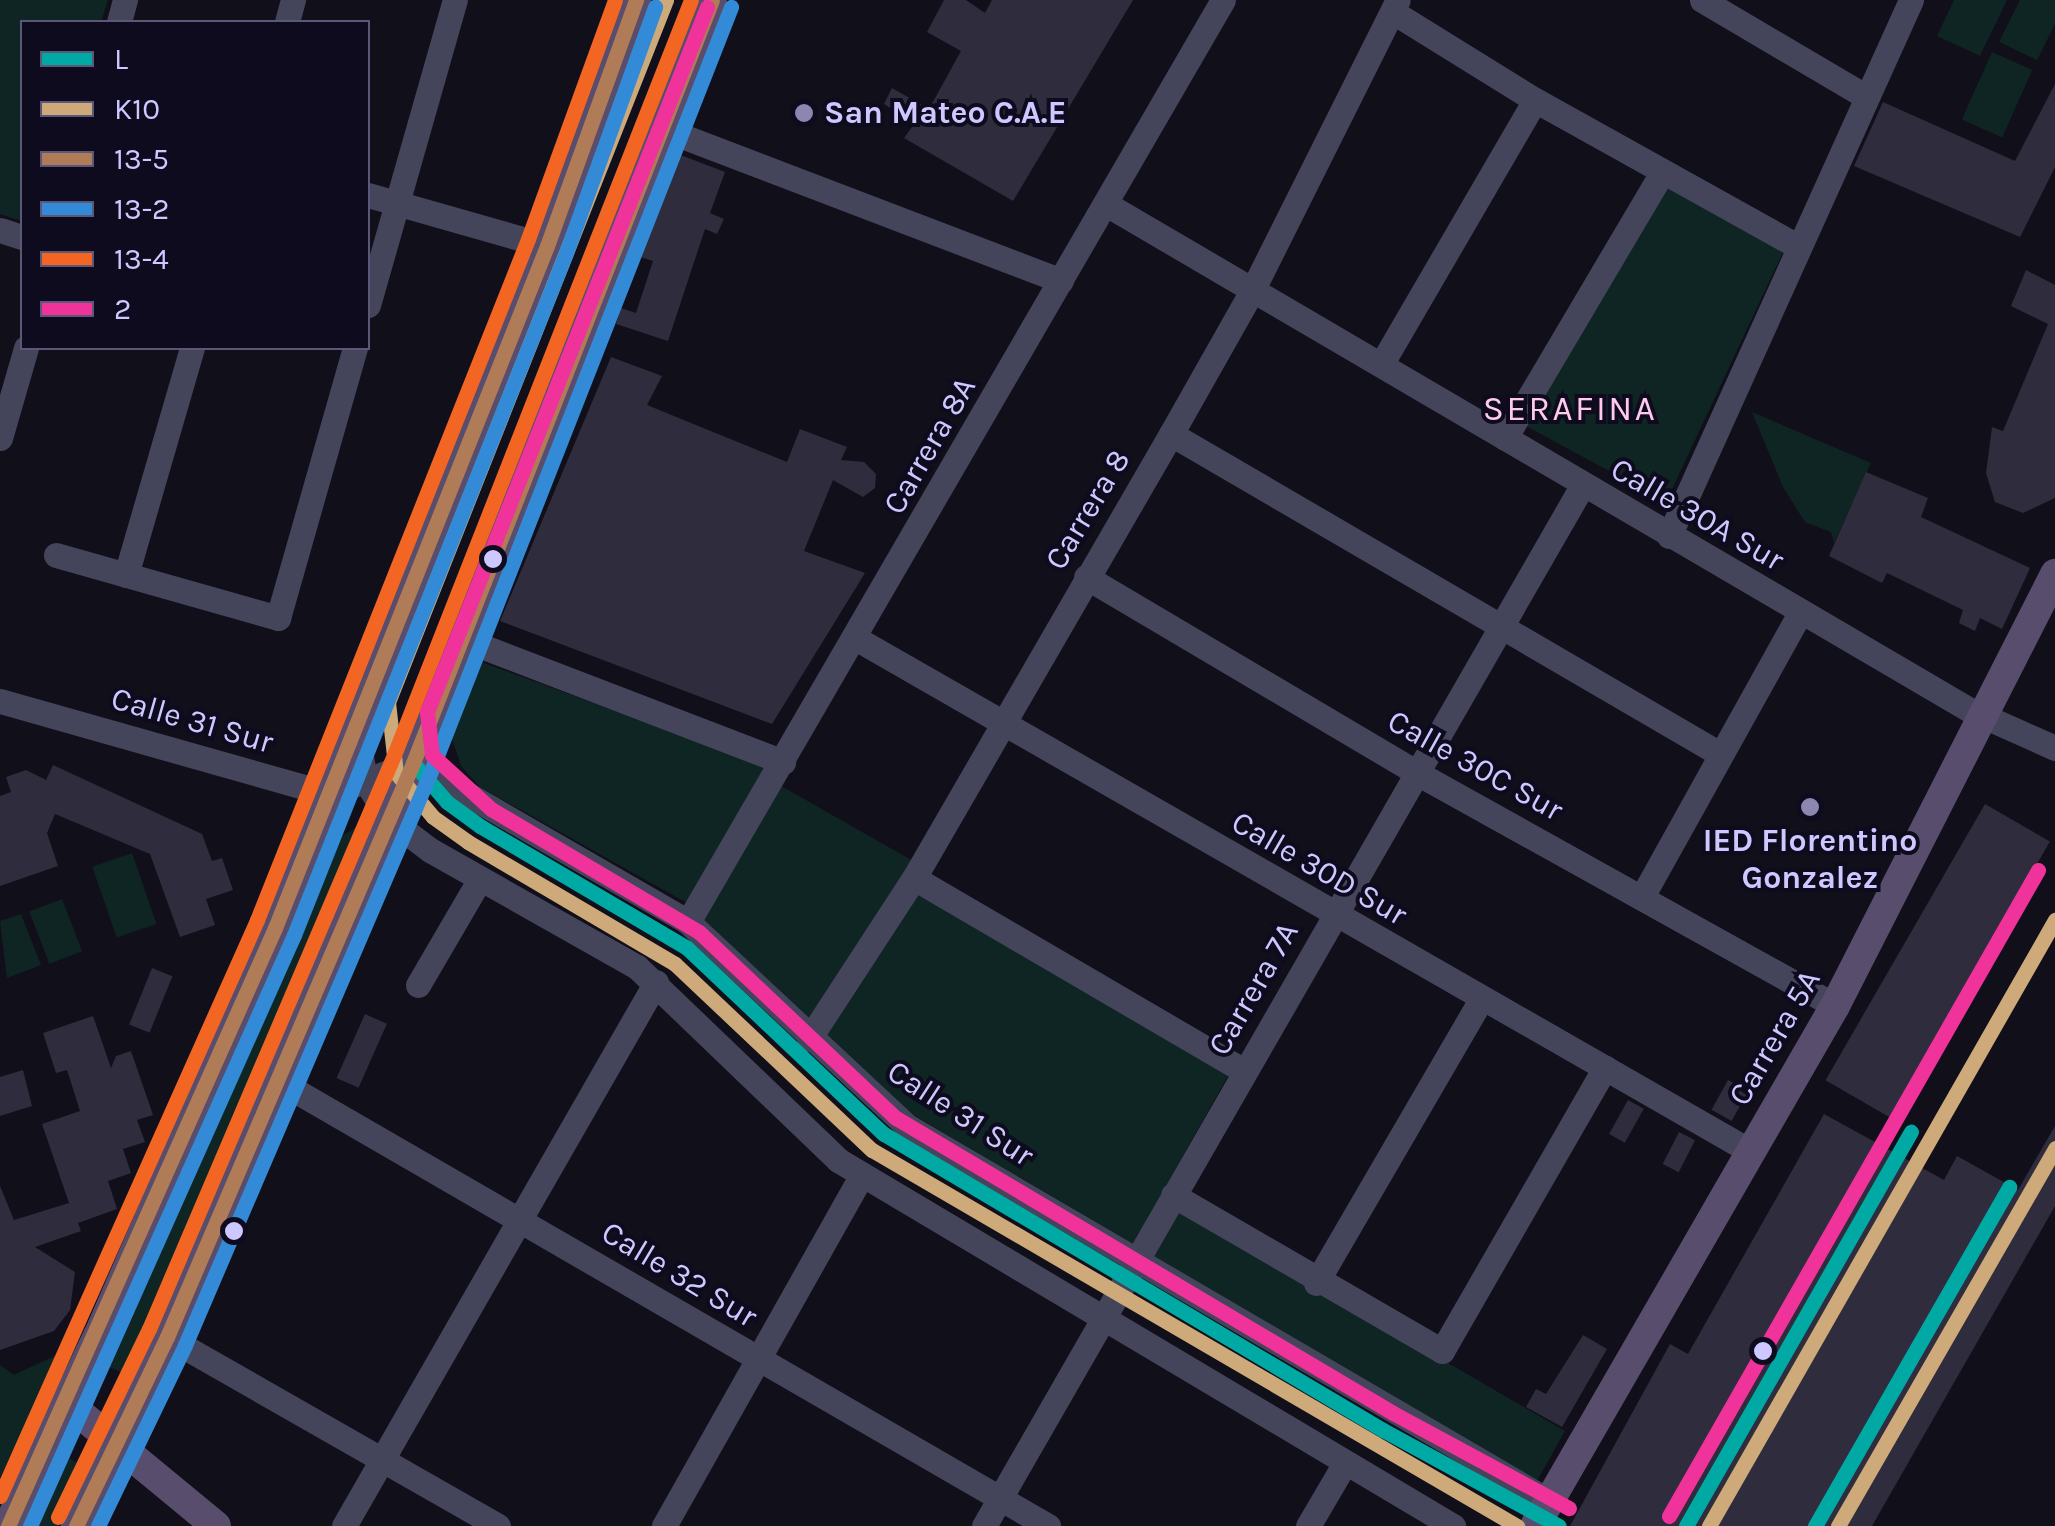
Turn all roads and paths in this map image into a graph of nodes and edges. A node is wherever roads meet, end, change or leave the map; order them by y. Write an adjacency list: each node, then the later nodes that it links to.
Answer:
1 (455, 0): 13 (street)
2 (636, 0): 15 (main road)
3 (712, 0): 10 (main road)
4 (1224, 0): 14 (street, Carrera 8A)
5 (1702, 0): 8 (street)
6 (1912, 0): 8 (street)
7 (1396, 6): 9 (street); 18 (street, Carrera 8)
8 (1868, 98): 16 (street)
9 (1534, 100): 11 (street); 23 (street)
10 (661, 128): 17 (street); 35 (main road)
11 (1662, 172): 16 (street); 26 (street)
12 (370, 196): 13 (street)
13 (397, 203): 15 (street); 19 (street)
14 (1106, 204): 17 (street, Carrera 8A); 18 (street, Calle 30A Sur)
15 (547, 246): 40 (main road)
16 (1799, 248): 28 (street)
17 (1061, 281): 36 (street, Carrera 8A)
18 (1253, 289): 23 (street, Calle 30A Sur); 24 (street, Carrera 8)
19 (370, 298)
20 (25, 350): 25 (street)
21 (191, 350): 30 (street)
22 (354, 350): 30 (street)
23 (1382, 363): 26 (street, Calle 30A Sur)
24 (1171, 434): 31 (street, Carrera 8); 34 (street)
25 (0, 438)
26 (1505, 438): 27 (street, Calle 30A Sur)
27 (1582, 486): 28 (street, Calle 30A Sur); 34 (street, Carrera 7A)
28 (1669, 536): 33 (street, Calle 30A Sur)
29 (56, 554): 30 (street)
30 (126, 574)
31 (1086, 577): 39 (street, Carrera 8); 45 (street, Calle 30C Sur)
32 (2052, 588): 38 (main road, Carrera 5A)
33 (1800, 613): 38 (street, Calle 30A Sur); 42 (street)
34 (1499, 630): 42 (street); 45 (street, Carrera 7A)
35 (463, 639): 43 (main road); 44 (street)
36 (858, 640): 39 (street, Calle 30D Sur); 44 (street, Carrera 8A)
37 (0, 701): 47 (street, Calle 31 Sur)
38 (1982, 717): 41 (street, Calle 30A Sur); 57 (main road, Carrera 5A)
39 (1005, 721): 49 (street, Carrera 8); 52 (street, Calle 30D Sur)
40 (356, 726): 46 (street); 47 (main road)
41 (2055, 748)
42 (1720, 754): 51 (street)
43 (413, 762): 46 (street); 48 (main road); 53 (street, Calle 31 Sur)
44 (783, 762): 53 (street, Carrera 8A)
45 (1417, 773): 51 (street, Calle 30C Sur); 52 (street, Carrera 7A)
46 (365, 780): 47 (street); 48 (street)
47 (329, 794): 71 (main road)
48 (389, 818): 50 (street); 61 (main road)
49 (914, 878): 58 (street, Carrera 8); 60 (street)
50 (480, 879): 54 (street); 55 (street)
51 (1643, 895): 57 (street, Calle 30C Sur)
52 (1334, 916): 56 (street, Calle 30D Sur); 60 (street, Carrera 7A)
53 (688, 922): 58 (street, Calle 31 Sur)
54 (656, 982): 63 (street); 65 (street)
55 (418, 985)
56 (1481, 999): 59 (street, Calle 30D Sur); 67 (street)
57 (1834, 1006): 62 (main road, Carrera 5A)
58 (810, 1039): 66 (street, Calle 31 Sur)
59 (1606, 1068): 62 (street, Calle 30D Sur); 67 (street)
60 (1244, 1071): 64 (street, Carrera 7A)
61 (277, 1080): 65 (street, Calle 32 Sur); 69 (main road)
62 (1750, 1151): 76 (main road, Carrera 5A)
63 (861, 1176): 68 (street); 70 (street)
64 (1173, 1195): 66 (street, Carrera 7A); 67 (street)
65 (520, 1218): 70 (street, Calle 32 Sur); 73 (street)
66 (1136, 1259): 68 (street, Carrera 7A); 76 (street, Calle 31 Sur)
67 (1316, 1283)
68 (1101, 1320): 74 (street); 75 (street, Carrera 7A)
69 (167, 1337): 72 (main road); 73 (street)
70 (759, 1361): 75 (street, Calle 32 Sur); 82 (street)
71 (67, 1403): 72 (main road); 77 (main road)
72 (116, 1445): 78 (main road); 79 (main road)
73 (382, 1460): 80 (street); 81 (street)
74 (1345, 1462): 85 (street); 86 (street)
75 (1000, 1498): 83 (street, Carrera 7A); 84 (street, Calle 32 Sur)
76 (1542, 1514)
77 (8, 1526)
78 (76, 1526)
79 (216, 1526)
80 (344, 1526)
81 (498, 1526)
82 (664, 1526)
83 (984, 1526)
84 (1048, 1526)
85 (1308, 1526)
86 (1453, 1526)

